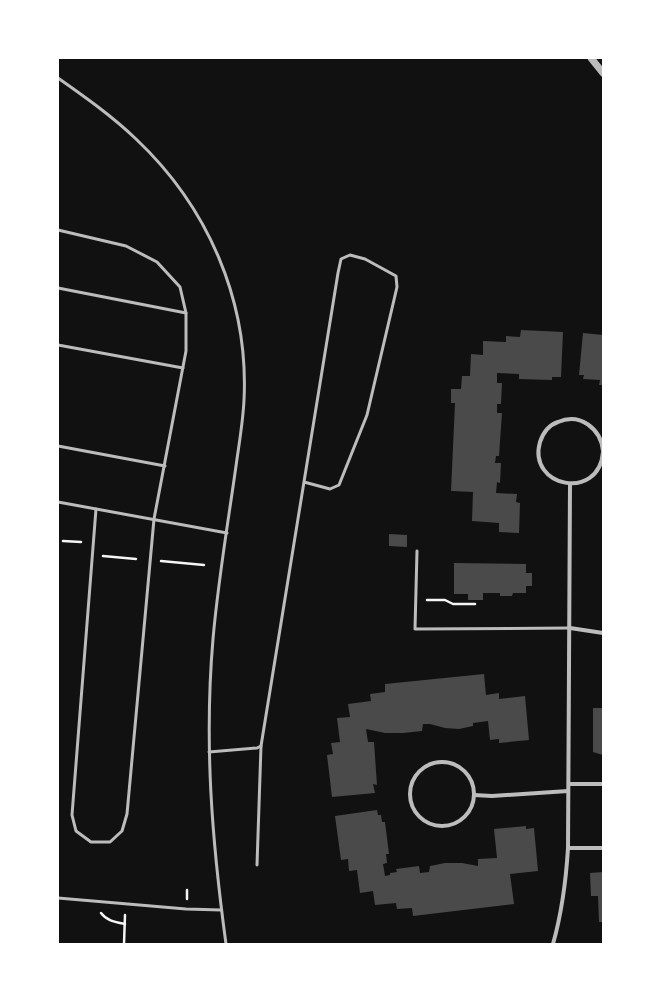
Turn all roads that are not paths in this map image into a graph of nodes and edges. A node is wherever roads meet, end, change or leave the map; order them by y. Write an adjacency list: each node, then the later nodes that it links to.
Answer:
1 (591, 58): 2 (street)
2 (603, 73)
3 (58, 78): 17 (lane)
4 (58, 230): 6 (lane)
5 (58, 288): 6 (lane)
6 (186, 314): 8 (lane)
7 (58, 345): 8 (lane)
8 (183, 368): 11 (lane)
9 (58, 446): 11 (lane)
10 (603, 452): 13 (street); 13 (street)
11 (165, 466): 16 (lane)
12 (304, 482): 12 (lane); 21 (lane)
13 (570, 484): 19 (street)
14 (58, 502): 15 (lane)
15 (96, 509): 16 (lane); 16 (lane)
16 (154, 519): 17 (lane)
17 (227, 533): 22 (lane)
18 (417, 551): 19 (lane)
19 (570, 628): 20 (street); 23 (street)
20 (603, 633)
21 (261, 746): 22 (lane); 29 (lane)
22 (209, 752): 31 (lane)
23 (569, 784): 24 (street); 25 (street)
24 (603, 784)
25 (568, 791): 26 (street); 27 (street)
26 (474, 795): 26 (street)
27 (568, 848): 28 (street); 33 (street)
28 (603, 848)
29 (257, 864)
30 (58, 898): 31 (lane)
31 (222, 910): 32 (lane)
32 (226, 944)
33 (554, 944)

